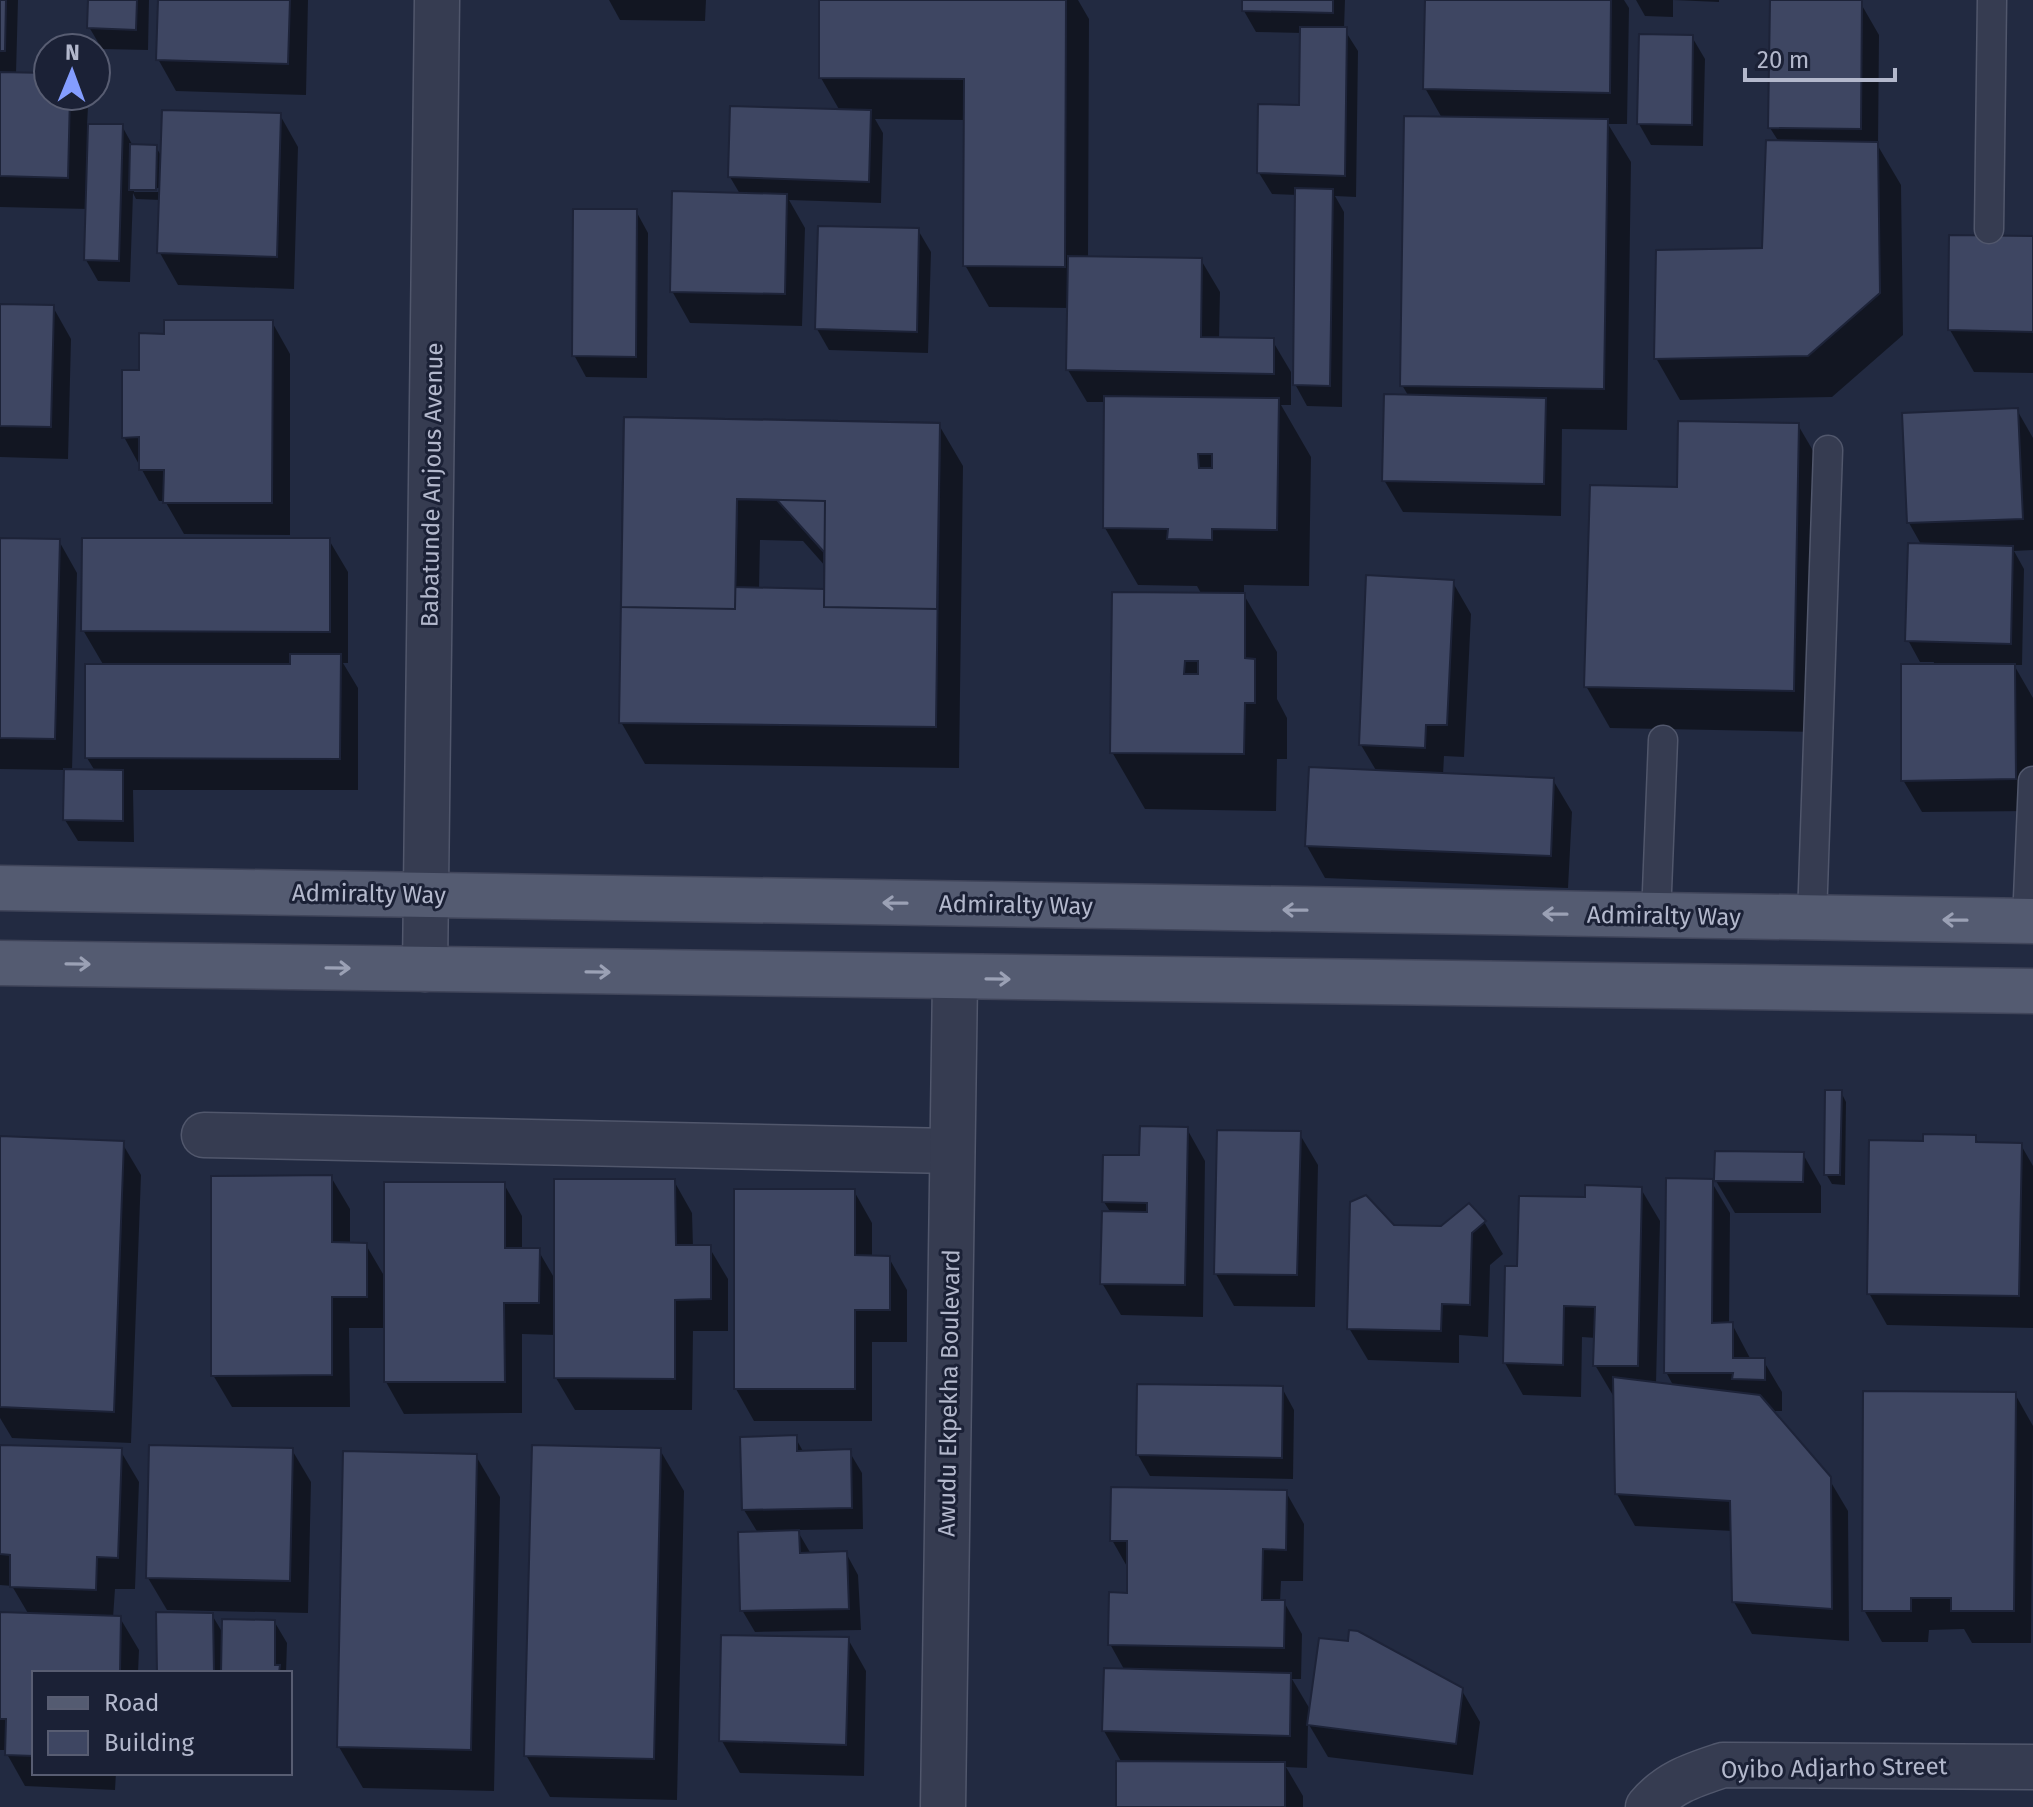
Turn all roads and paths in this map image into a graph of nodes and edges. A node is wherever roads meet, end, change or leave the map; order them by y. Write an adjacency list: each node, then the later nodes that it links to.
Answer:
1 (437, 0): 8 (street, Babatunde Anjous Avenue)
2 (1992, 0): 3 (lane)
3 (1989, 229)
4 (1828, 450): 10 (lane)
5 (1663, 740): 9 (lane)
6 (2033, 781): 11 (lane)
7 (0, 888): 8 (main road, Admiralty Way)
8 (427, 895): 9 (main road, Admiralty Way, one-way to 8); 13 (street, Babatunde Anjous Avenue)
9 (1656, 916): 10 (main road, Admiralty Way)
10 (1812, 918): 11 (main road, Admiralty Way, one-way to 10)
11 (2030, 921)
12 (0, 963): 13 (main road, one-way to 13)
13 (425, 969): 14 (main road, one-way to 14)
14 (955, 979): 15 (main road, one-way to 15); 17 (street, Awudu Ekpekha Boulevard)
15 (2033, 991)
16 (204, 1135): 17 (street)
17 (952, 1151): 19 (street, Awudu Ekpekha Boulevard)
18 (2033, 1767): 20 (street, Oyibo Adjarho Street)
19 (943, 1807)
20 (1648, 1807)

